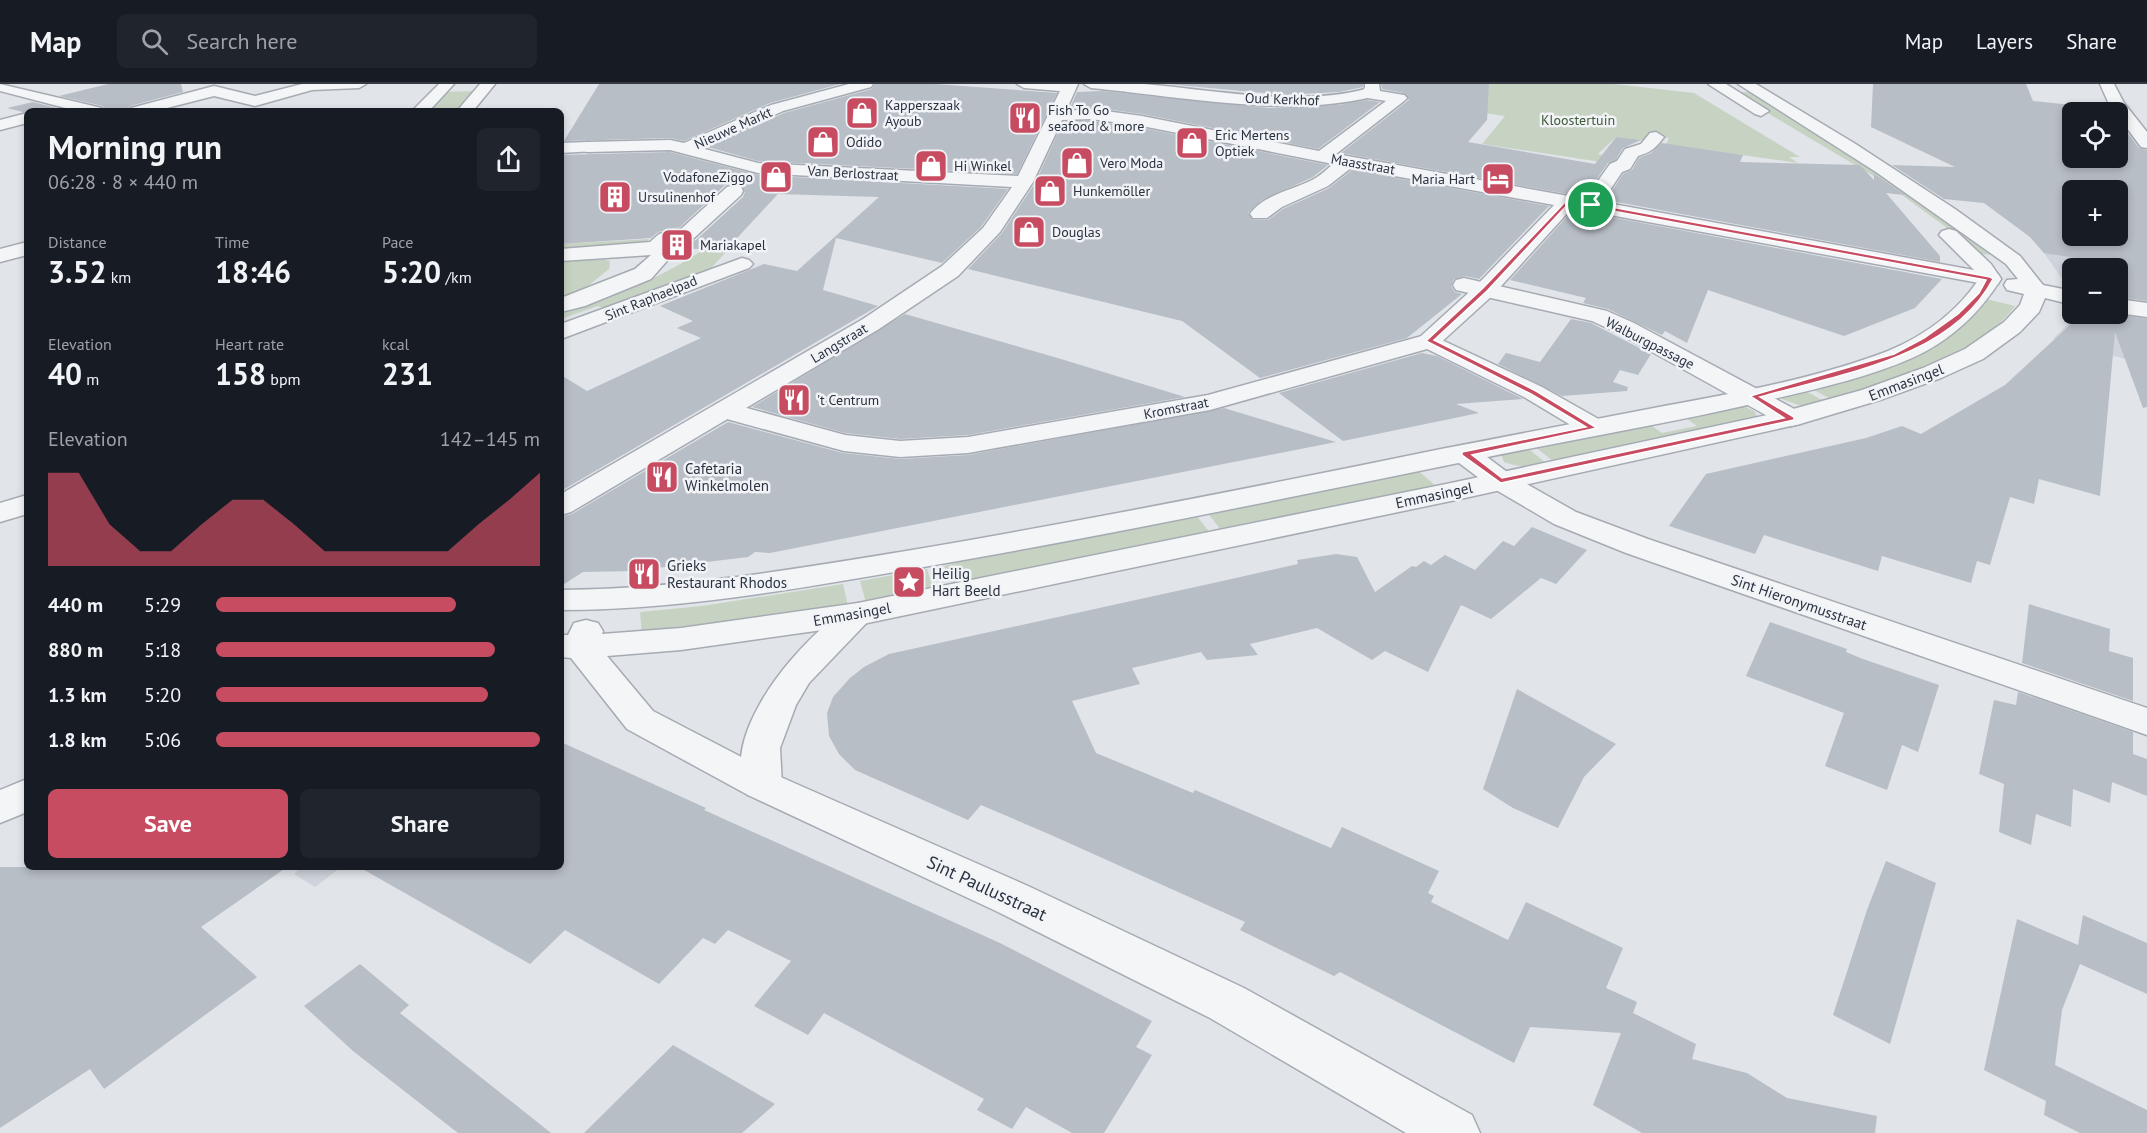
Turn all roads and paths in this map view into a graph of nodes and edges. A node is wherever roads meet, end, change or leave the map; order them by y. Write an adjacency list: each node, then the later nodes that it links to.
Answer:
1 (359, 84): 12 (street)
2 (447, 84): 21 (street)
3 (488, 84): 22 (street)
4 (807, 84): 16 (street)
5 (866, 84): 16 (street, Nieuwe Markt)
6 (1024, 84): 11 (street)
7 (1091, 84): 15 (street, Oud Kerkhof)
8 (1715, 84): 45 (street)
9 (1745, 84): 46 (street)
10 (2107, 84): 29 (street)
11 (1070, 85): 23 (street, Langstraat)
12 (215, 86): 20 (street)
13 (0, 87): 17 (street)
14 (1369, 89): 15 (street, Oud Kerkhof); 33 (street, Oud Kerkhof)
15 (1287, 100): 24 (street)
16 (791, 104): 32 (street, Nieuwe Markt)
17 (75, 106): 18 (street); 19 (street)
18 (66, 108)
19 (83, 108)
20 (146, 108)
21 (423, 108)
22 (468, 108)
23 (1055, 116): 30 (street, Maasstraat); 35 (street, Langstraat)
24 (1286, 118)
25 (24, 119): 26 (street)
26 (0, 125)
27 (1274, 132): 30 (street)
28 (1656, 137): 38 (street)
29 (2147, 143)
30 (1254, 144): 33 (street, Maasstraat)
31 (564, 148): 32 (street, Nieuwe Markt)
32 (685, 149): 35 (street, Van Berlostraat)
33 (1322, 157): 34 (street, Maasstraat)
34 (1347, 162): 37 (street, Maasstraat); 39 (street)
35 (1024, 182): 58 (street, Langstraat)
36 (734, 191): 41 (street)
37 (1568, 201): 38 (street, Maasstraat); 48 (street, Kromstraat)
38 (1591, 205): 45 (street, Maasstraat)
39 (1260, 214)
40 (24, 249): 43 (street)
41 (659, 251): 42 (street); 52 (street)
42 (564, 255)
43 (0, 256)
44 (742, 264): 55 (street, Sint Raphaelpad)
45 (1990, 279): 46 (street, Maasstraat); 57 (street, Emmasingel)
46 (2033, 284): 47 (street); 49 (street); 59 (street, Emmasingel)
47 (2062, 286)
48 (1474, 287): 56 (street, Kromstraat); 57 (street, Walburgpassage)
49 (2062, 294)
50 (2128, 296): 51 (street)
51 (2147, 299)
52 (564, 304)
53 (2128, 307): 54 (street)
54 (2147, 310)
55 (564, 331)
56 (1429, 341): 58 (street, Kromstraat); 60 (street)
57 (1753, 396): 59 (street, Walburgpassage); 60 (street, Emmasingel)
58 (725, 410): 63 (street, Langstraat)
59 (1791, 418): 62 (street, Emmasingel)
60 (1593, 428): 61 (street, Emmasingel)
61 (1465, 454): 62 (street, Sint Hieronymusstraat); 67 (street, Emmasingel)
62 (1501, 481): 68 (street, Emmasingel); 70 (street, Sint Hieronymusstraat)
63 (564, 504)
64 (24, 505): 65 (street)
65 (0, 513)
66 (564, 600): 67 (street, Emmasingel)
67 (596, 601): 69 (street)
68 (858, 614): 69 (street, Emmasingel); 71 (street)
69 (571, 647): 71 (street, Sint Paulusstraat)
70 (2147, 722)
71 (762, 785): 74 (street, Sint Paulusstraat)
72 (24, 796): 73 (street)
73 (0, 808)
74 (1454, 1133)

